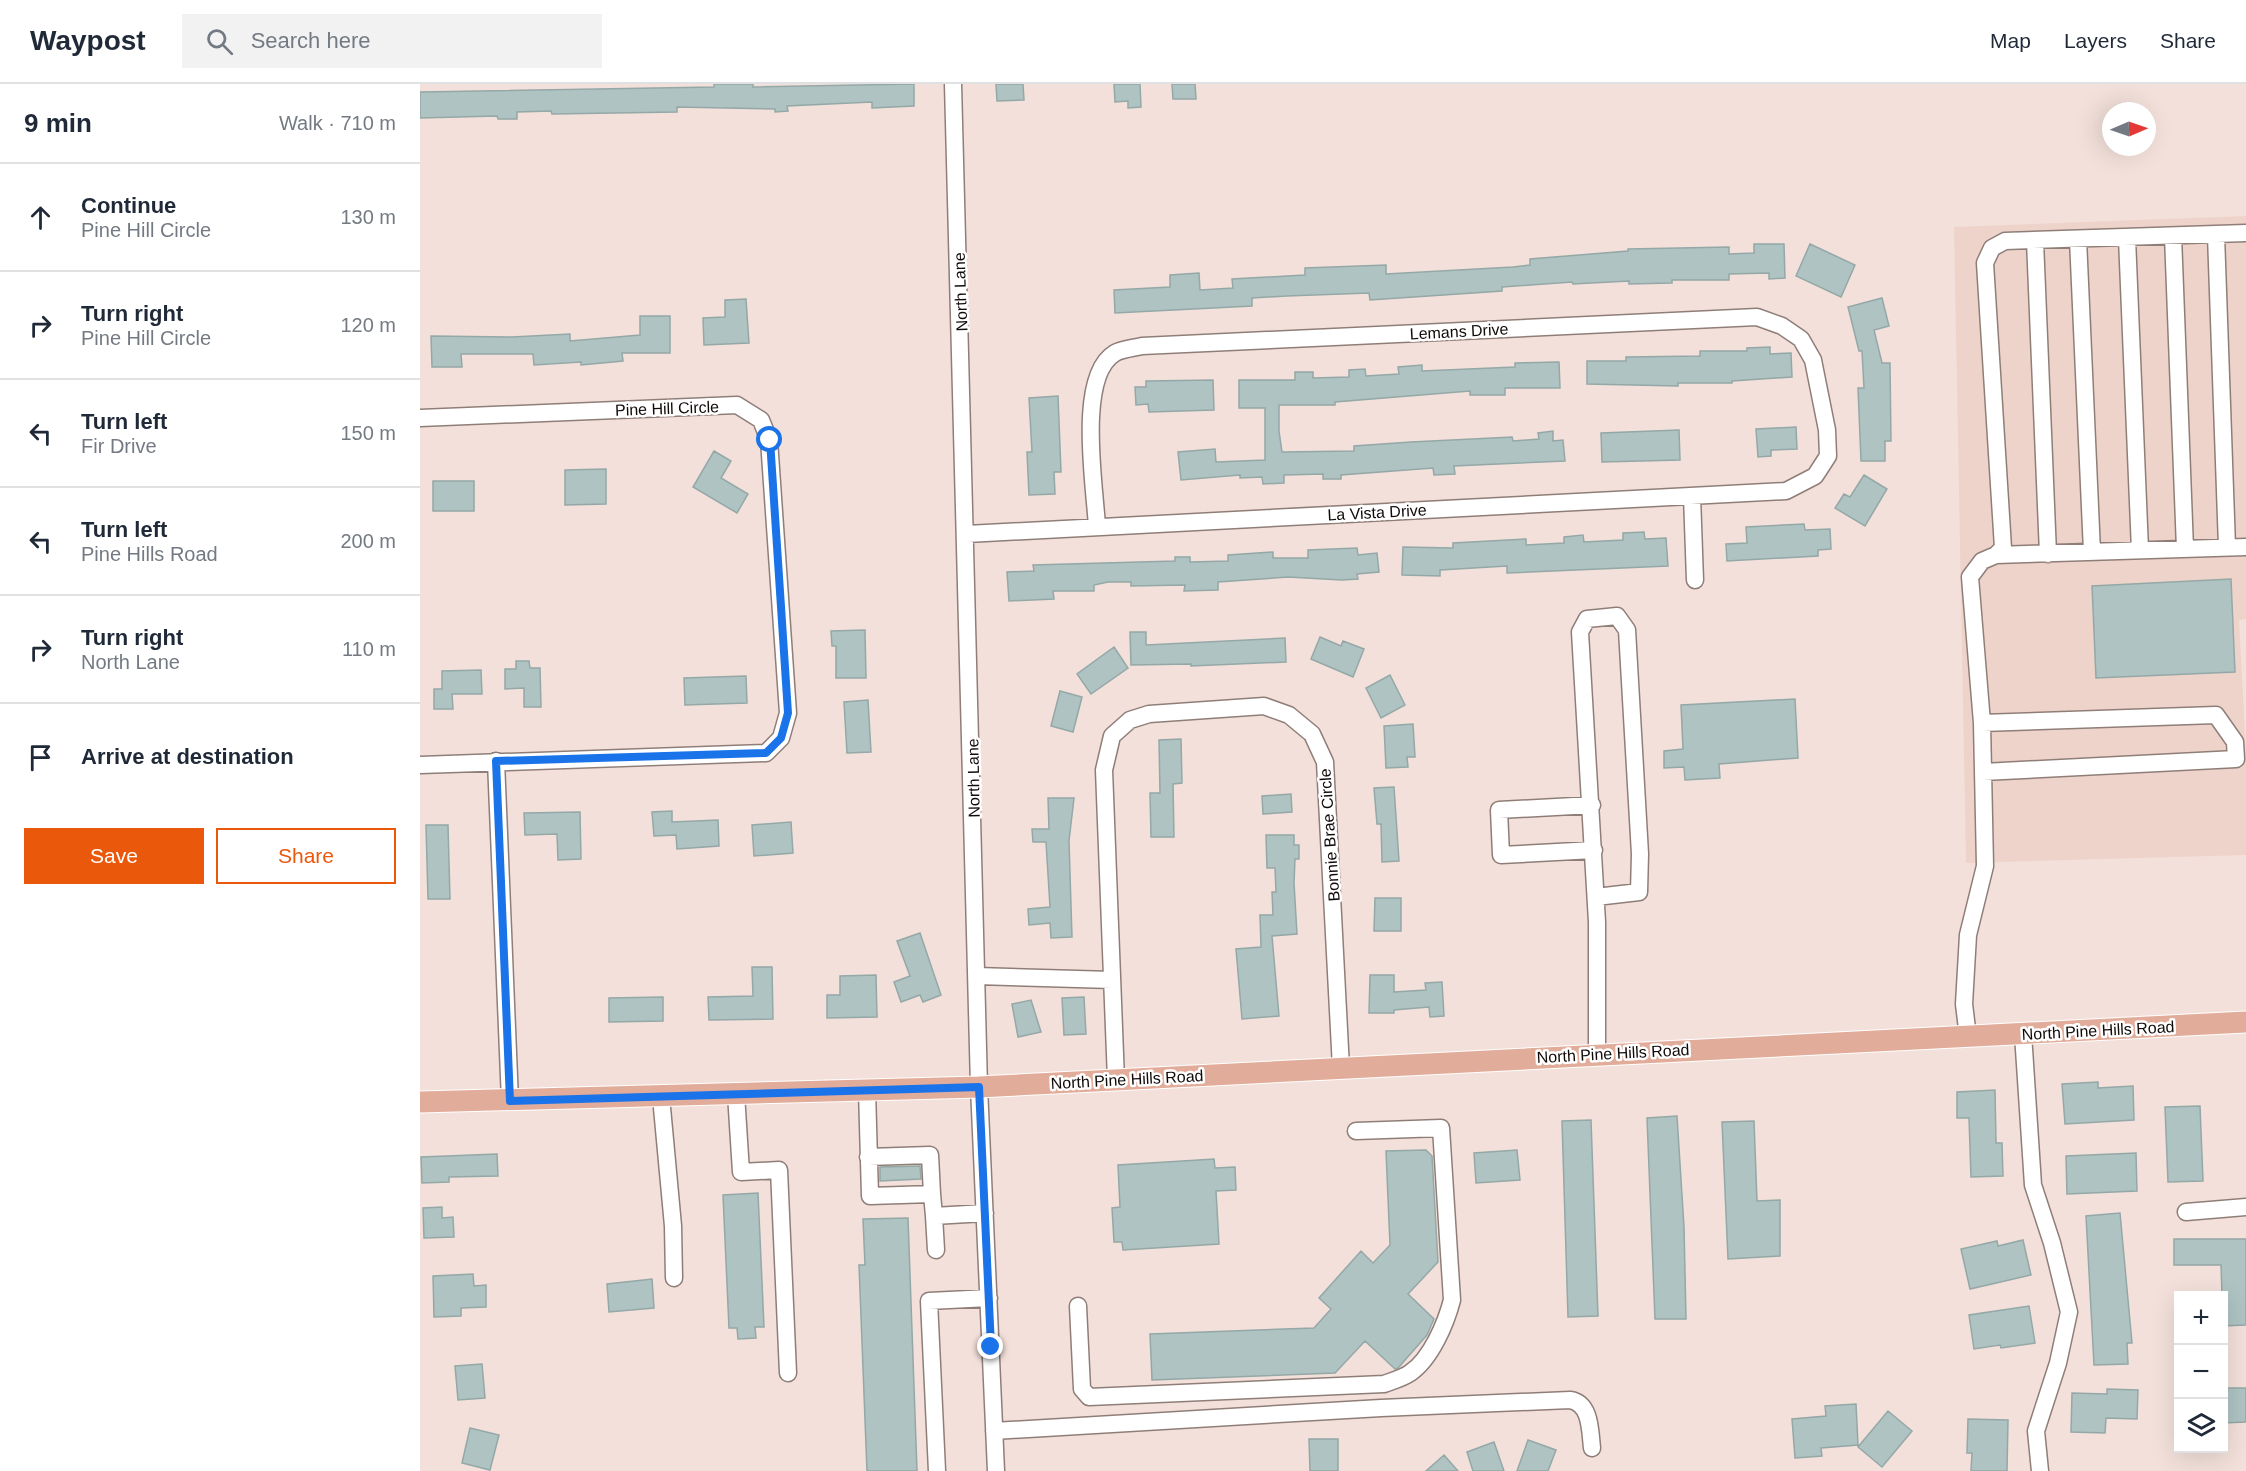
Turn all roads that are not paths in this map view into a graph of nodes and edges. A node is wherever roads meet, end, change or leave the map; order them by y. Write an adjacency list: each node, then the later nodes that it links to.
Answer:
1 (953, 84): 12 (street, North Lane)
2 (2246, 233): 3 (street)
3 (2216, 234): 4 (street); 13 (street)
4 (2173, 236): 5 (street); 15 (street)
5 (2127, 238): 6 (street); 16 (street)
6 (2078, 239): 7 (street); 17 (street)
7 (2035, 241): 18 (street); 19 (street)
8 (420, 418): 22 (street, Pine Hill Circle)
9 (1786, 491): 10 (street, La Vista Drive); 11 (street, Lemans Drive)
10 (1692, 496): 11 (street, La Vista Drive); 20 (street)
11 (1097, 527): 12 (street, La Vista Drive)
12 (967, 534): 28 (street, North Lane)
13 (2227, 547): 14 (street); 15 (street)
14 (2246, 547)
15 (2185, 549): 16 (street)
16 (2140, 550): 17 (street)
17 (2092, 552): 18 (street)
18 (2048, 554): 19 (street)
19 (1996, 555): 21 (street)
20 (1695, 580)
21 (1982, 723): 24 (street); 24 (street)
22 (496, 761): 23 (street, Pine Hill Circle); 40 (street)
23 (420, 765)
24 (1983, 772): 32 (street)
25 (1592, 805): 26 (street); 26 (street); 27 (street)
26 (1594, 850): 27 (street)
27 (1596, 897): 33 (street)
28 (977, 976): 29 (street); 36 (street, North Lane)
29 (1112, 980): 34 (street, Bonnie Brae Circle); 35 (street, Bonnie Brae Circle)
30 (2246, 1022): 31 (main road, North Pine Hills Road)
31 (2023, 1034): 32 (main road, North Pine Hills Road); 58 (street)
32 (1968, 1037): 33 (main road, North Pine Hills Road)
33 (1597, 1054): 34 (main road, North Pine Hills Road)
34 (1341, 1068): 35 (main road, North Pine Hills Road)
35 (1116, 1080): 36 (main road, North Pine Hills Road)
36 (979, 1087): 37 (main road, North Pine Hills Road); 47 (street, North Lane)
37 (867, 1090): 38 (main road, North Pine Hills Road); 43 (street)
38 (736, 1094): 39 (main road, North Pine Hills Road); 53 (street)
39 (661, 1096): 40 (main road, North Pine Hills Road); 50 (street)
40 (510, 1101): 41 (main road, North Pine Hills Road)
41 (420, 1102)
42 (1356, 1131): 52 (street)
43 (868, 1157): 44 (street); 44 (street)
44 (932, 1194): 48 (street)
45 (2246, 1207): 46 (street)
46 (2186, 1212)
47 (985, 1213): 48 (street); 51 (street, North Lane)
48 (934, 1216): 49 (street)
49 (936, 1250)
50 (674, 1278)
51 (989, 1298): 54 (street, North Lane); 56 (street)
52 (1078, 1306)
53 (788, 1373)
54 (994, 1431): 55 (street); 57 (street, North Lane)
55 (1592, 1448)
56 (937, 1471)
57 (996, 1471)
58 (2040, 1471)

